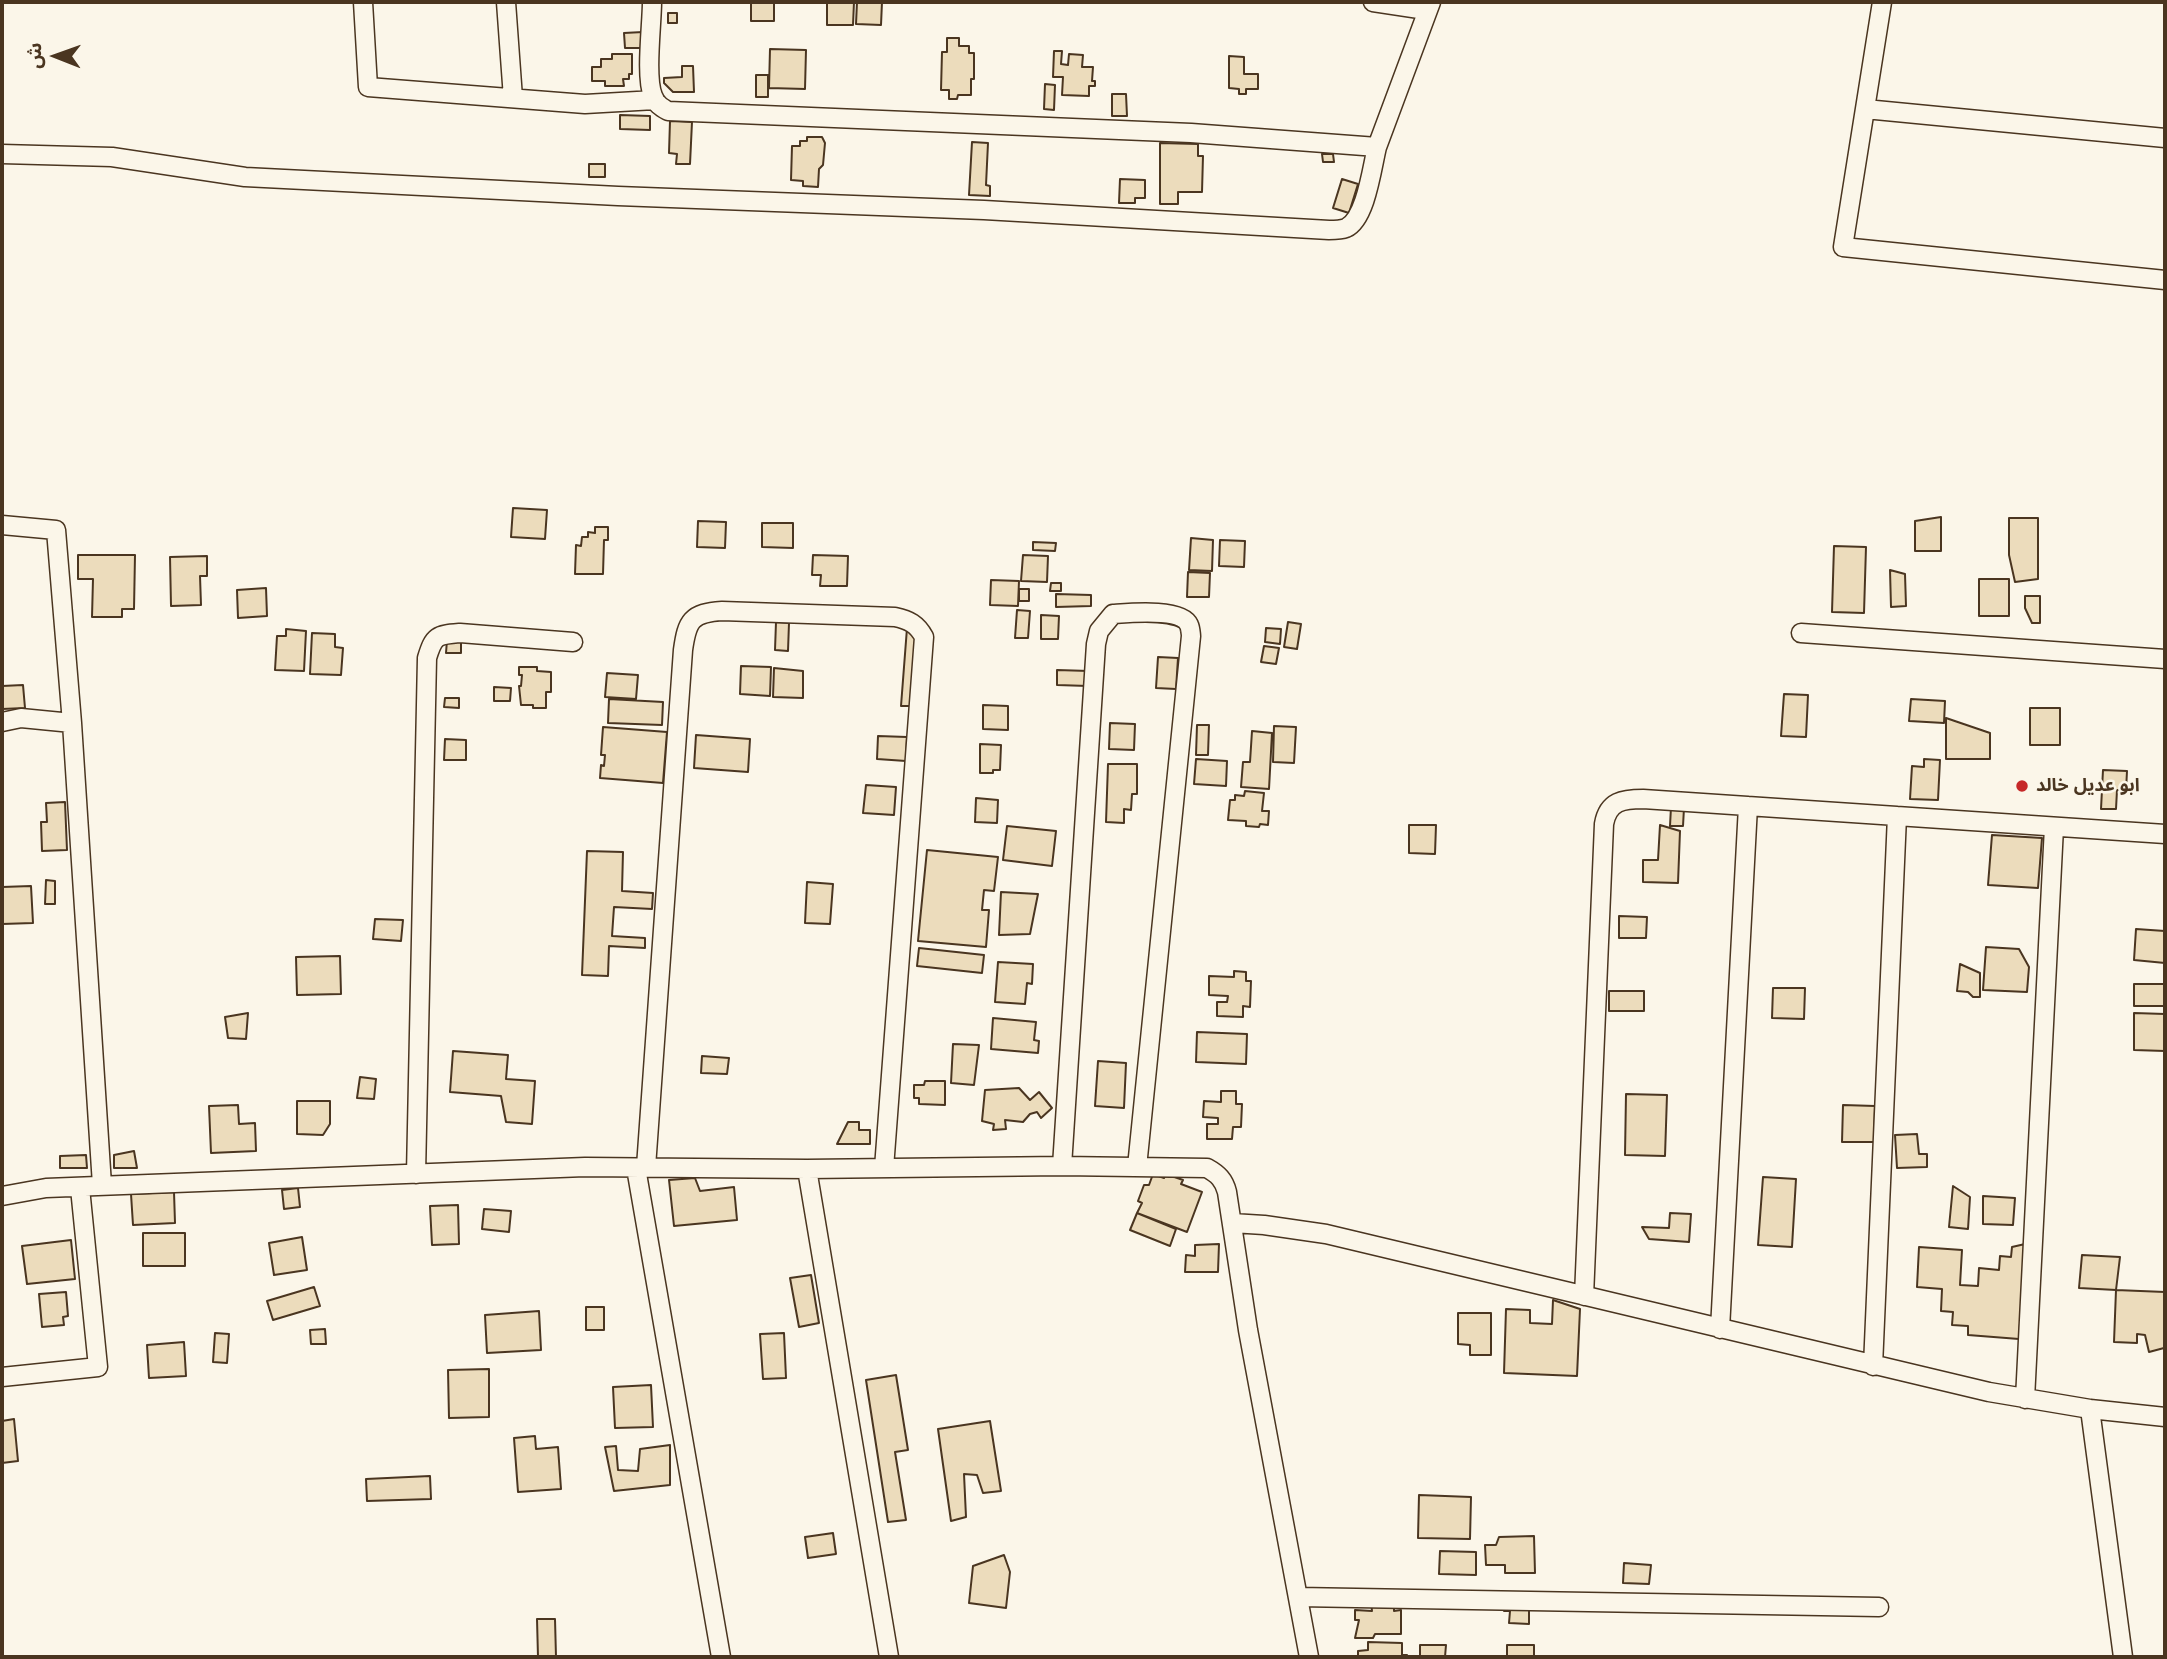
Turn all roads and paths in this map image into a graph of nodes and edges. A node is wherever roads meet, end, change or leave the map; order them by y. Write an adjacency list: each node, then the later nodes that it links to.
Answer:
1 (363, 2): 7 (street)
2 (506, 2): 7 (street)
3 (652, 2): 8 (street)
4 (1373, 2): 6 (street)
5 (1882, 2): 9 (street)
6 (1429, 6): 11 (street)
7 (513, 97): 8 (street)
8 (655, 100): 11 (street)
9 (1865, 108): 10 (street); 13 (street)
10 (2165, 138)
11 (1377, 147): 12 (street)
12 (2, 154)
13 (2165, 280)
14 (2, 525): 19 (street)
15 (1801, 633): 17 (street)
16 (573, 642): 29 (street)
17 (2165, 659)
18 (2, 722): 19 (street)
19 (72, 723): 30 (street)
20 (1748, 806): 21 (street); 34 (street); 35 (street)
21 (1897, 816): 22 (street); 36 (street)
22 (2054, 827): 23 (street); 38 (street)
23 (2165, 834)
24 (1062, 1167): 25 (street); 25 (street); 27 (street)
25 (1138, 1167): 33 (street)
26 (641, 1168): 27 (street); 28 (street); 29 (street); 43 (street)
27 (884, 1168): 28 (street)
28 (807, 1169): 44 (street)
29 (416, 1174): 30 (street)
30 (102, 1185): 31 (street)
31 (80, 1188): 32 (street); 37 (street)
32 (2, 1196)
33 (1232, 1223): 34 (street); 41 (street)
34 (1584, 1296): 35 (street)
35 (1720, 1329): 36 (street)
36 (1874, 1366): 38 (street)
37 (2, 1377)
38 (2025, 1399): 39 (street)
39 (2090, 1409): 40 (street); 46 (street)
40 (2165, 1417)
41 (1298, 1597): 42 (street); 45 (street)
42 (1879, 1607)
43 (721, 1657)
44 (889, 1657)
45 (1309, 1657)
46 (2123, 1657)

